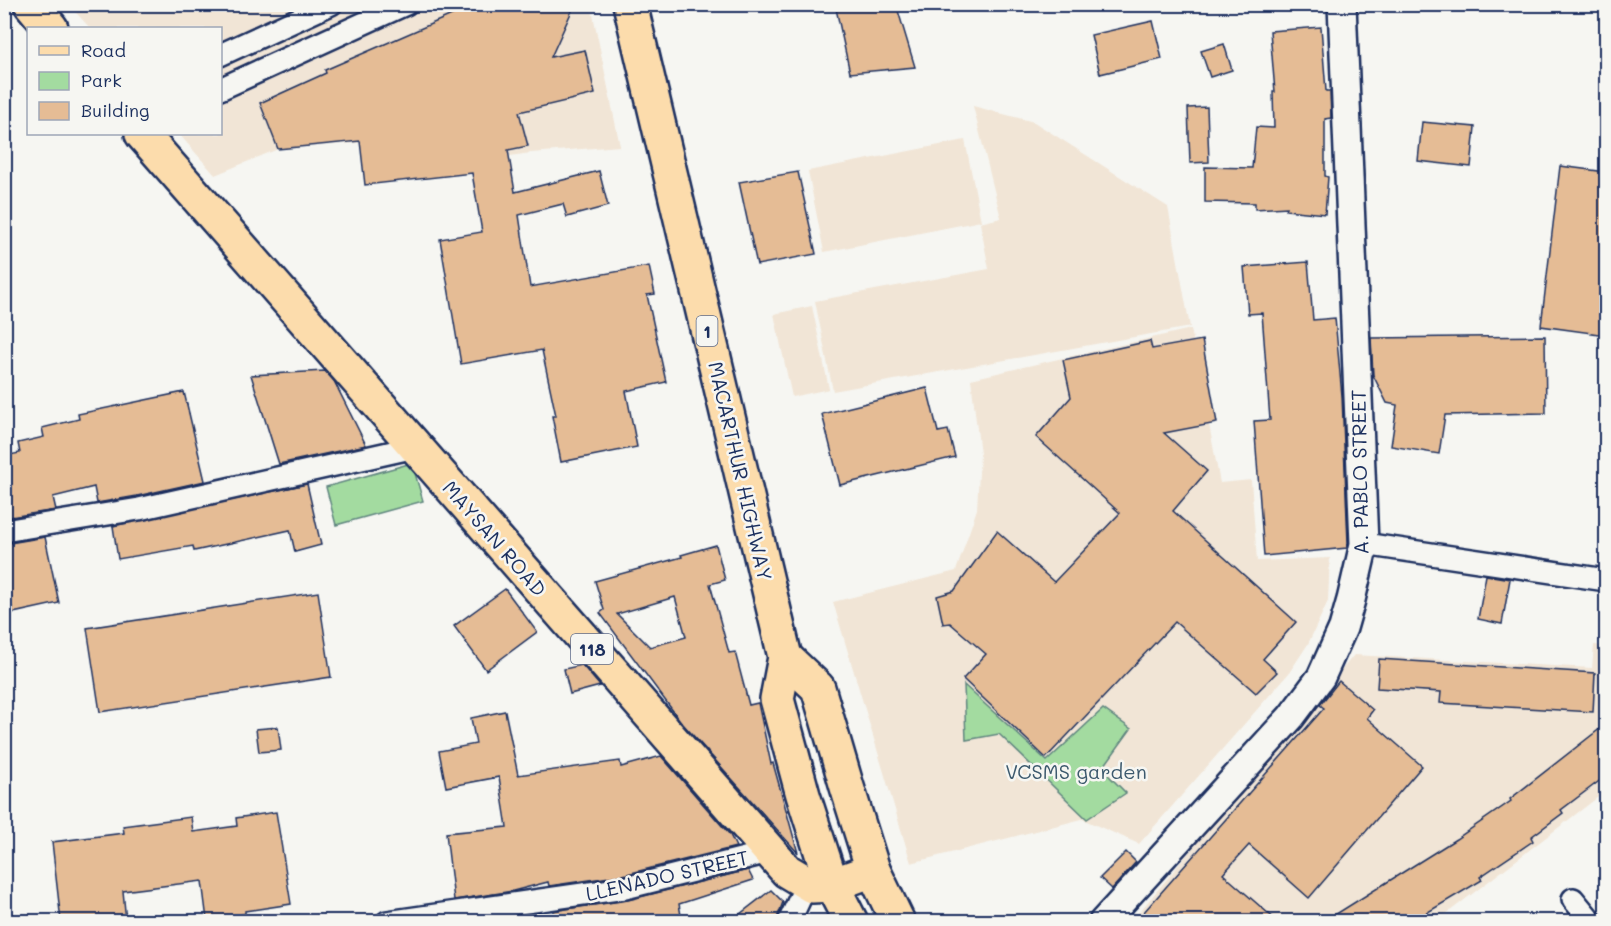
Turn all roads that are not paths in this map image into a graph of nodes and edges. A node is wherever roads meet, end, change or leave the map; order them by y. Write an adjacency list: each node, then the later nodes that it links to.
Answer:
1 (31, 4): 6 (main road)
2 (331, 4): 7 (street)
3 (406, 4): 8 (street)
4 (630, 4): 14 (main road, MACARTHUR HIGHWAY / 1)
5 (1342, 4): 12 (street, A. PABLO STREET)
6 (50, 27)
7 (222, 54)
8 (222, 88)
9 (143, 135): 10 (main road, MAYSAN ROAD / 118)
10 (416, 447): 11 (street); 15 (main road, MAYSAN ROAD / 118)
11 (4, 531)
12 (1364, 544): 13 (street); 23 (street, A. PABLO STREET)
13 (1606, 580)
14 (785, 657): 16 (main road); 17 (main road, MACARTHUR HIGHWAY / 1)
15 (769, 852): 17 (main road, MAYSAN ROAD / 118); 19 (street, LLENADO STREET)
16 (873, 870): 17 (main road); 22 (main road)
17 (822, 886): 20 (street); 21 (main road, MACARTHUR HIGHWAY / 1)
18 (1573, 899): 24 (street)
19 (387, 921)
20 (789, 921)
21 (851, 921)
22 (898, 921)
23 (1103, 921)
24 (1592, 921)

